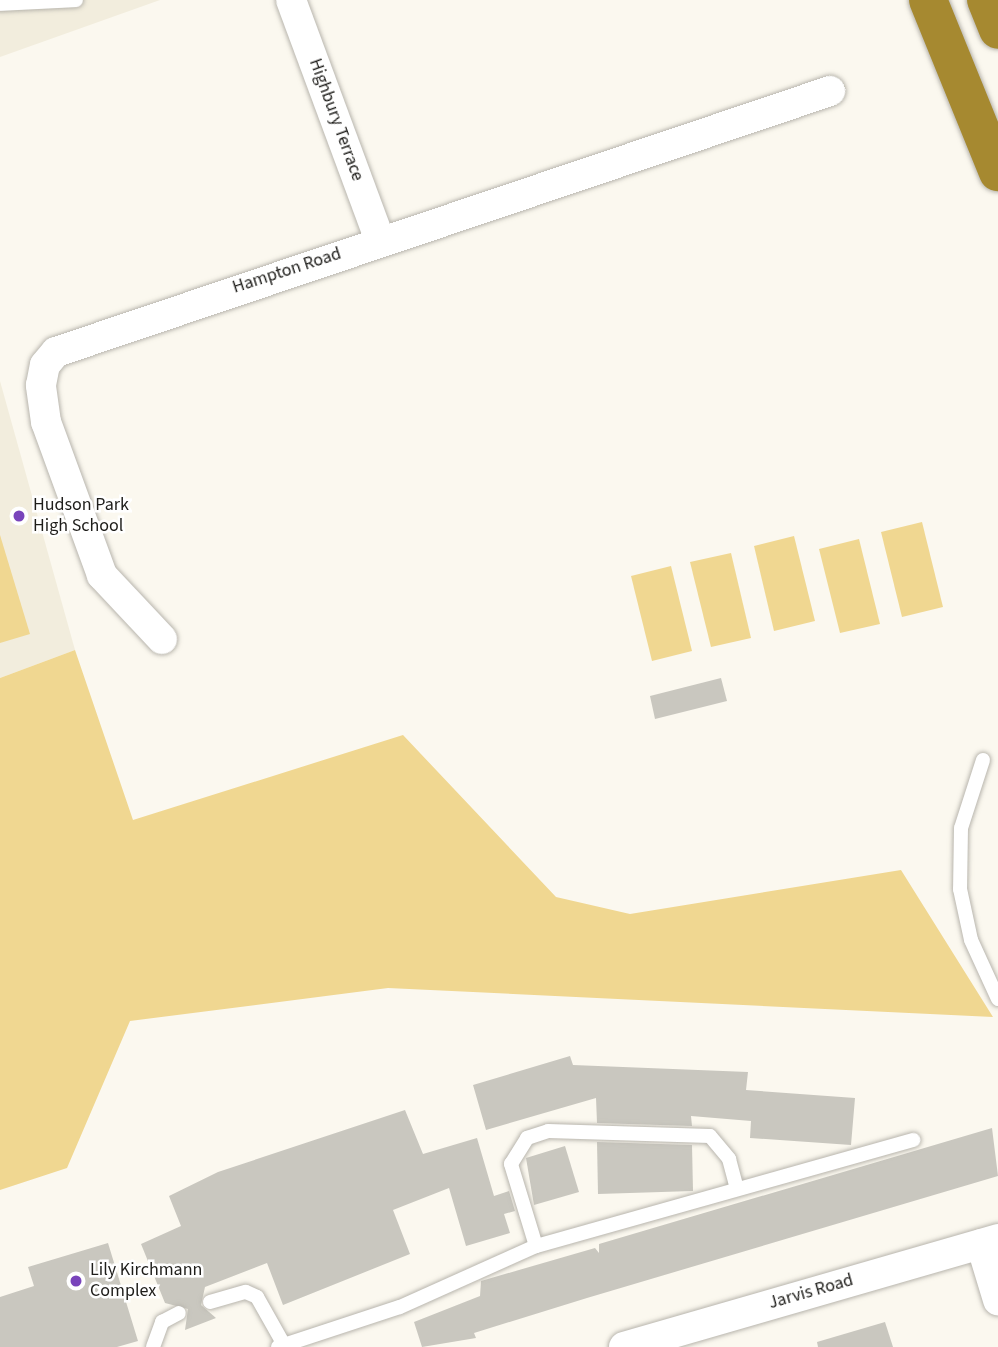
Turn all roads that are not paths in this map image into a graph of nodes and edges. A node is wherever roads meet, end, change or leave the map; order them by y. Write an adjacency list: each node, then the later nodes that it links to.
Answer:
1 (76, 0): 5 (lane)
2 (291, 0): 9 (street, Highbury Terrace)
3 (928, 0): 8 (highway)
4 (986, 0): 6 (highway)
5 (0, 4)
6 (998, 30)
7 (830, 91): 9 (street, Hampton Road)
8 (998, 172)
9 (380, 240): 10 (street, Hampton Road)
10 (162, 639)
11 (984, 760): 12 (lane)
12 (998, 999)
13 (913, 1140): 14 (lane)
14 (737, 1189): 16 (lane); 16 (lane)
15 (990, 1242): 17 (street); 22 (street, Jarvis Road)
16 (536, 1247): 20 (lane)
17 (998, 1300)
18 (210, 1301): 20 (lane)
19 (179, 1313): 21 (lane)
20 (281, 1346)
21 (153, 1347)
22 (626, 1347)

